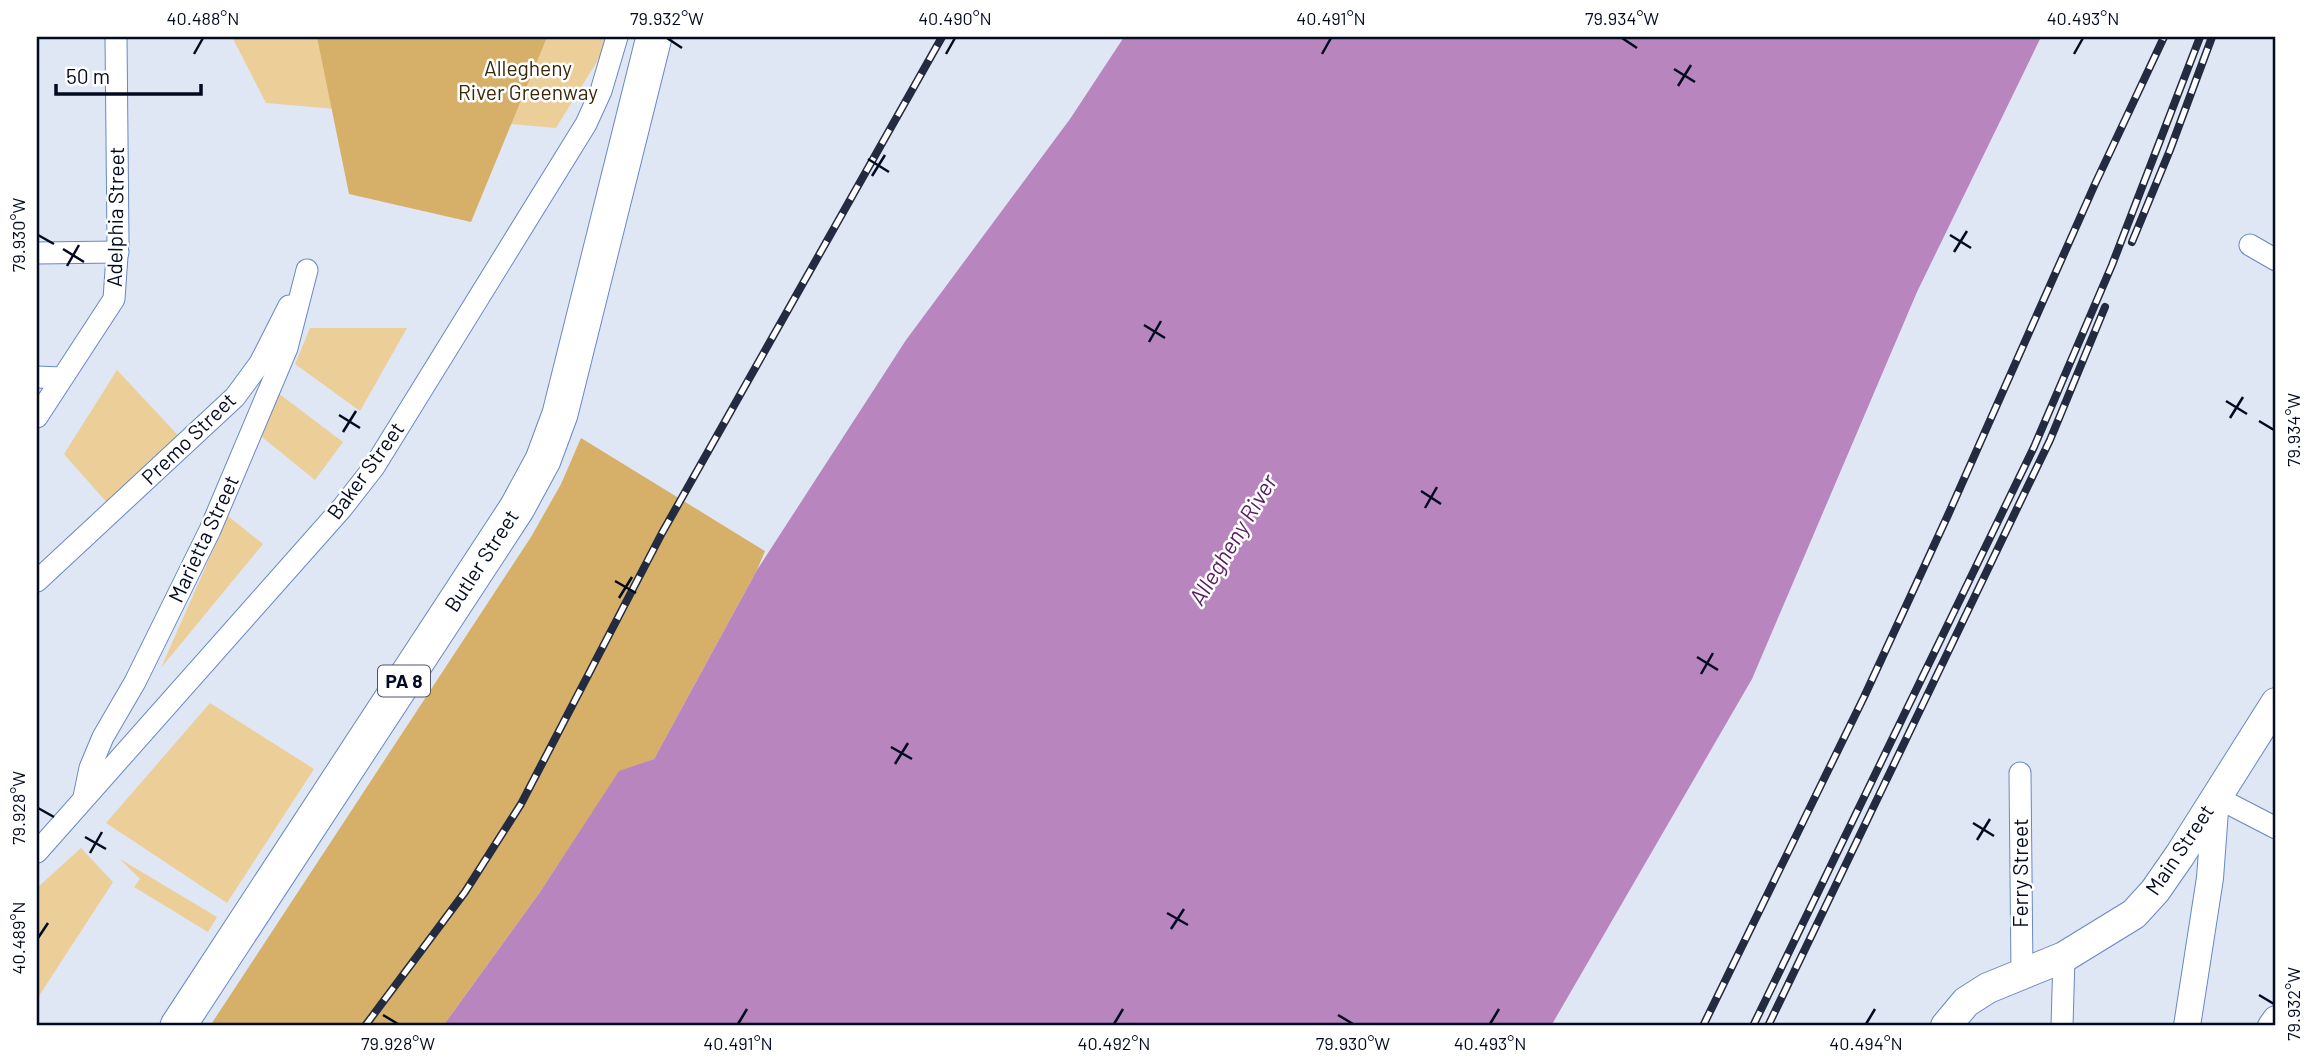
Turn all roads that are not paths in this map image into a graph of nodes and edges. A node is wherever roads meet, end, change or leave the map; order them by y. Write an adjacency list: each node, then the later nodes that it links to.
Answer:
1 (116, 37): 5 (street, Adelphia Street)
2 (617, 37): 16 (street, Baker Street)
3 (654, 37): 22 (highway, Butler Street / PA 8)
4 (2250, 245): 7 (street)
5 (118, 252): 6 (street); 10 (street, Adelphia Street)
6 (37, 253)
7 (2276, 260)
8 (307, 270): 12 (street, Premo Street); 16 (street, Marietta Street)
9 (37, 377): 10 (street)
10 (61, 378): 11 (street, Adelphia Street)
11 (37, 416)
12 (37, 581)
13 (2276, 703): 15 (main road, Main Street)
14 (2020, 773): 20 (street, Ferry Street)
15 (2216, 797): 17 (street); 19 (main road, Main Street); 25 (street)
16 (83, 800): 18 (street, Baker Street)
17 (2276, 828)
18 (37, 852)
19 (2064, 957): 20 (main road, Main Street); 24 (street)
20 (2022, 974): 23 (main road, Main Street)
21 (2276, 1018): 26 (street)
22 (178, 1026)
23 (1945, 1026)
24 (2062, 1026)
25 (2187, 1026)
26 (2271, 1026)

